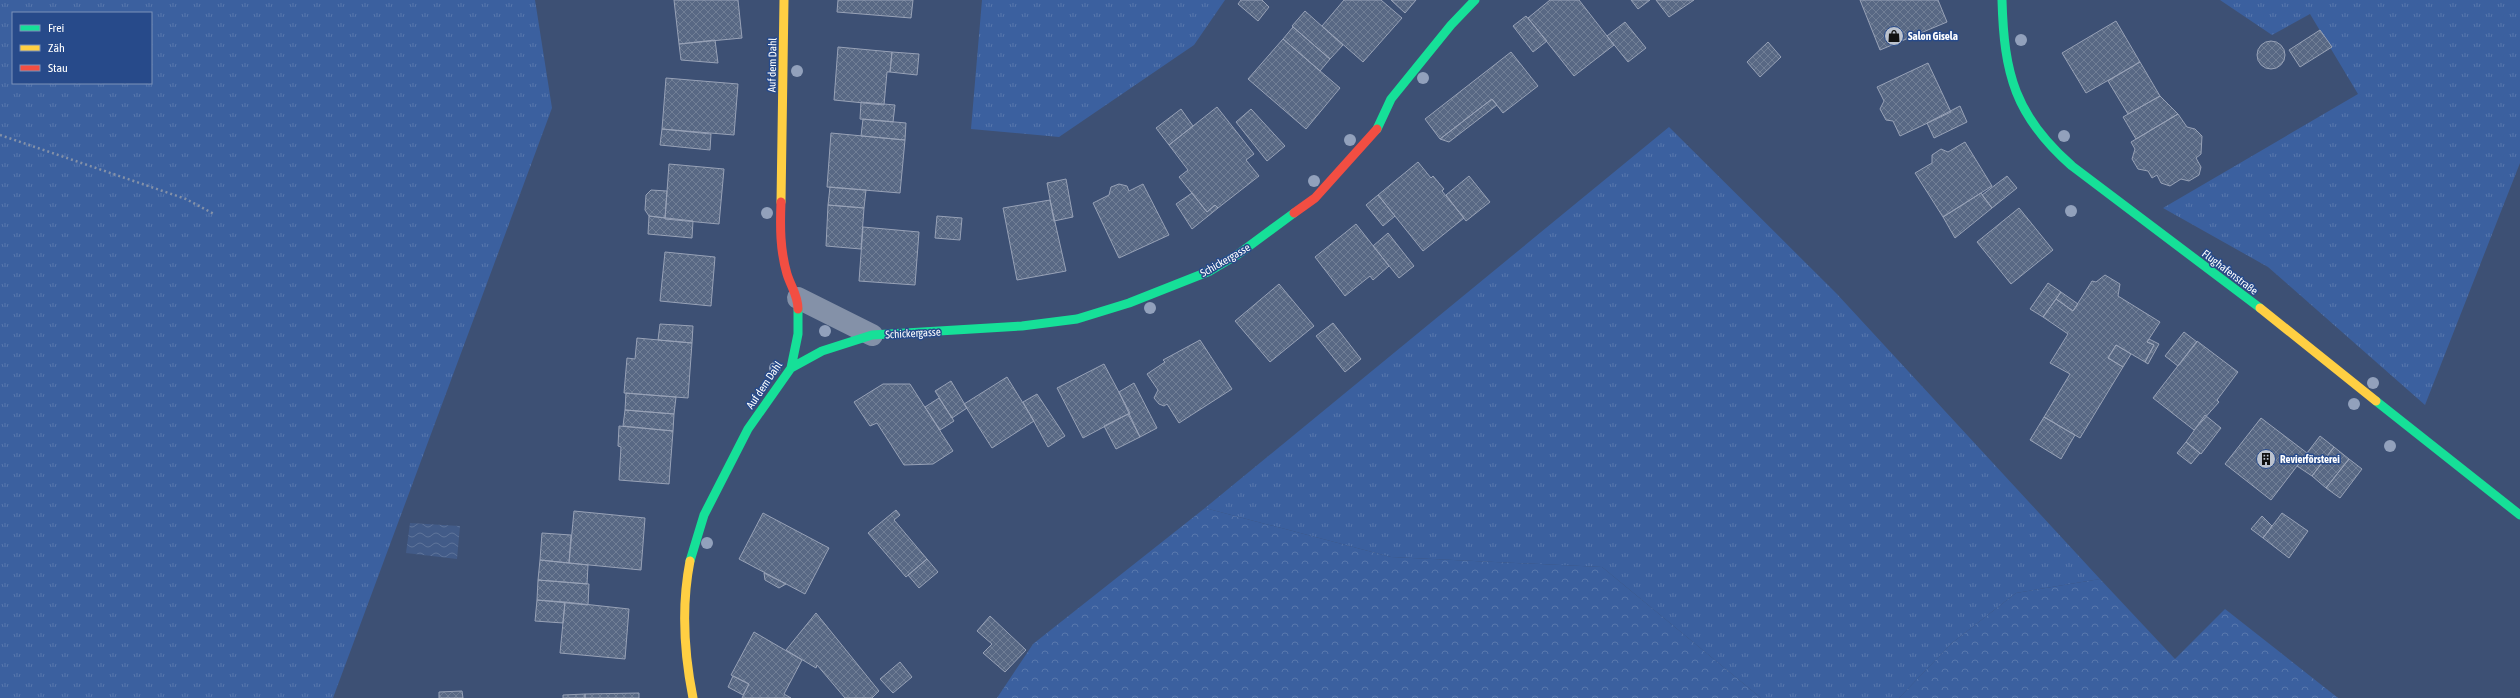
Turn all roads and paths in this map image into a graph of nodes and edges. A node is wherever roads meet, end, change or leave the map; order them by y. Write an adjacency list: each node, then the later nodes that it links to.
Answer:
1 (784, 0): 6 (street, Auf dem Dahl)
2 (1475, 0): 7 (street, Schickergasse)
3 (2002, 0): 9 (street, Flughafenstraße)
4 (0, 135): 5 (path)
5 (214, 214)
6 (798, 298): 7 (street, Schickergasse); 8 (street, Auf dem Dahl)
7 (872, 335): 8 (street, Schickergasse)
8 (791, 368): 10 (street, Auf dem Dahl)
9 (2520, 515)
10 (693, 698)

